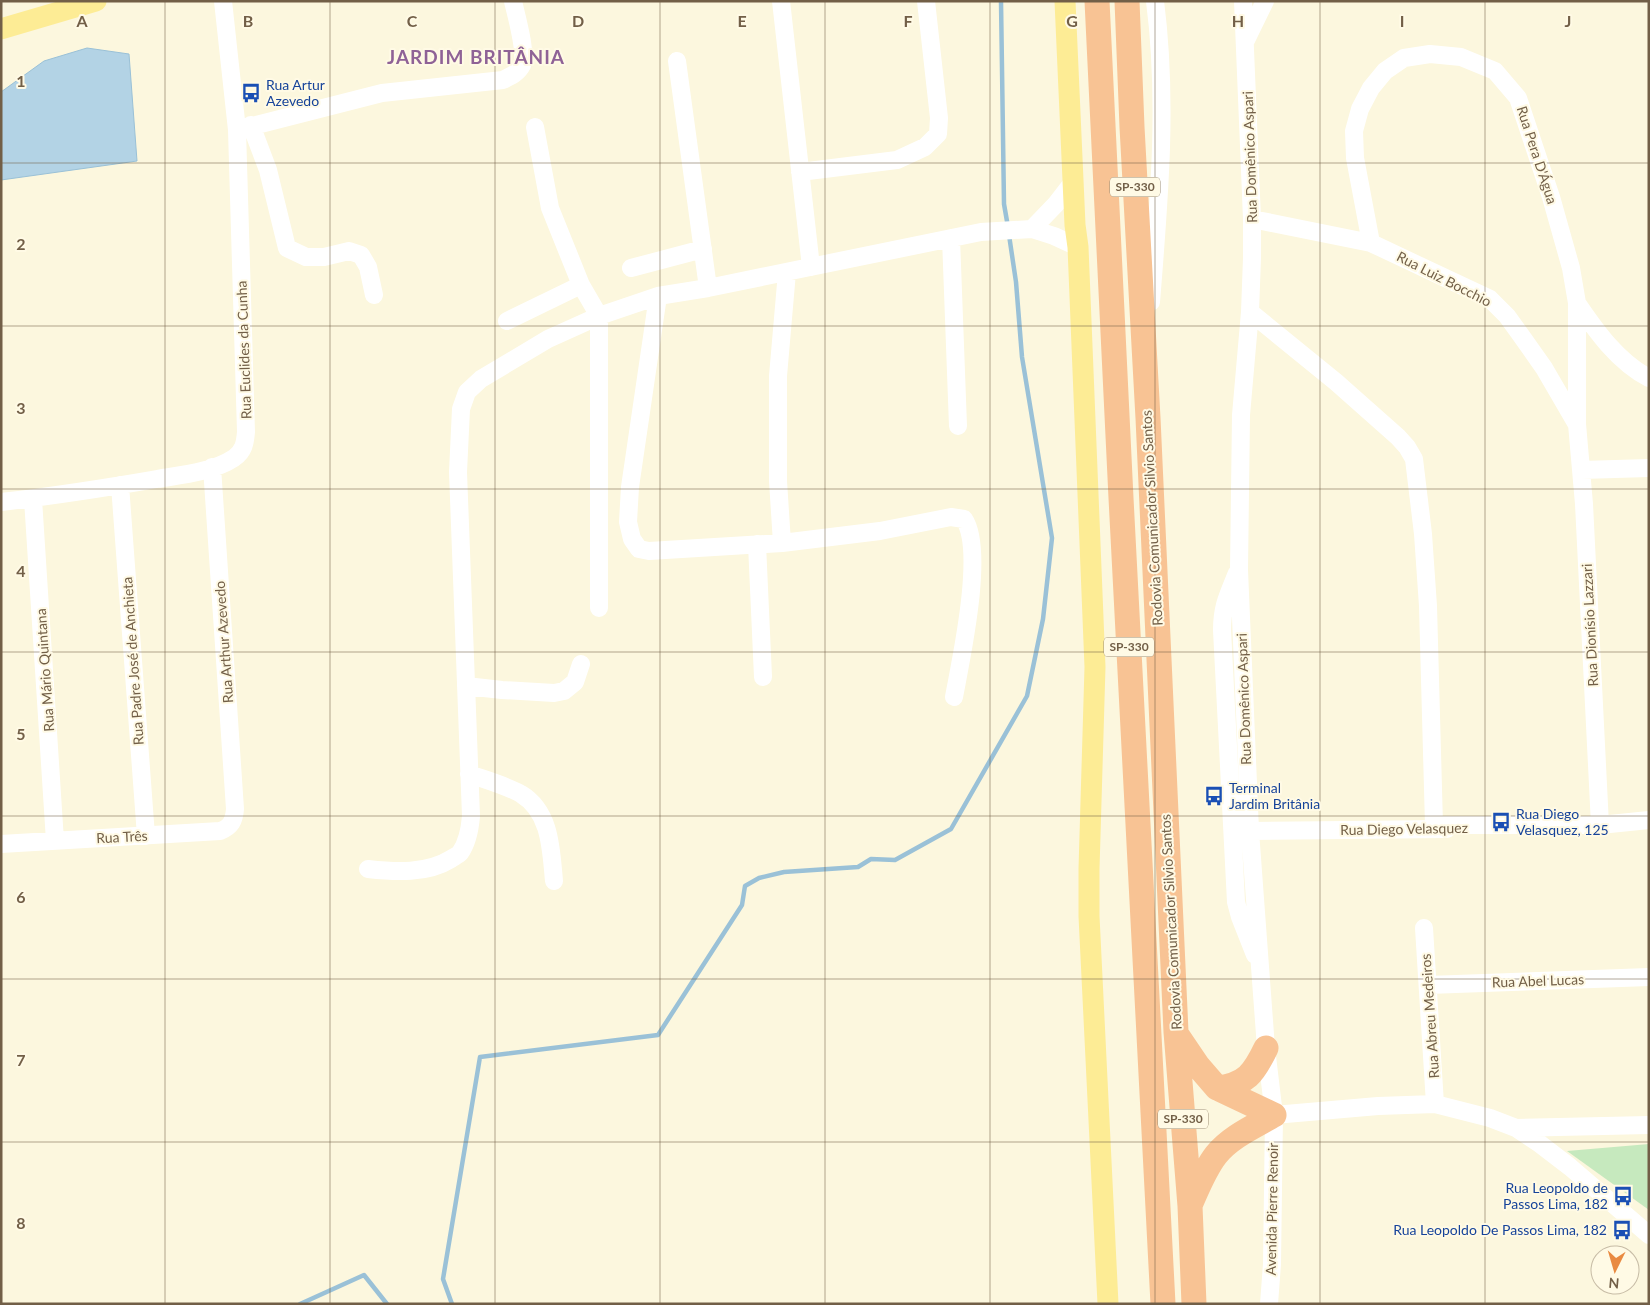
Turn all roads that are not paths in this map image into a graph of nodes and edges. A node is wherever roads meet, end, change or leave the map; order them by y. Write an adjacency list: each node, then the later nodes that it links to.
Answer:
1 (96, 1): 12 (main road)
2 (223, 1): 16 (street, Rua Euclides da Cunha)
3 (513, 1): 16 (street)
4 (781, 1): 17 (street)
5 (926, 1): 17 (street)
6 (1065, 1): 18 (main road)
7 (1097, 1): 77 (highway, Rodovia Comunicador Silvio Santos / SP-330)
8 (1127, 1): 36 (highway, Rodovia Comunicador Silvio Santos / SP-330)
9 (1155, 1): 36 (street)
10 (1243, 1): 13 (street, Rua Domênico Aspari)
11 (1266, 1): 13 (street)
12 (1, 29)
13 (1246, 40): 19 (street, Rua Domênico Aspari)
14 (676, 61): 24 (street)
15 (535, 127): 28 (street)
16 (244, 128): 30 (street); 40 (street, Rua Euclides da Cunha)
17 (800, 172): 25 (street)
18 (1073, 182): 20 (street); 23 (main road)
19 (1252, 219): 22 (street, Rua Luiz Bocchio); 33 (street, Rua Domênico Aspari)
20 (1029, 229): 21 (street); 23 (street)
21 (951, 238): 25 (street); 39 (street)
22 (1371, 242): 32 (street, Rua Pera D'Água); 38 (street, Rua Luiz Bocchio)
23 (1078, 247): 78 (main road)
24 (703, 249): 26 (street); 29 (street)
25 (811, 267): 27 (street)
26 (631, 268)
27 (787, 272): 29 (street); 46 (street)
28 (580, 285): 34 (street); 35 (street)
29 (708, 288): 31 (street)
30 (374, 295)
31 (658, 296): 34 (street); 47 (street)
32 (1577, 303): 37 (street); 38 (street, Rua Pera D'Água)
33 (1250, 312): 48 (street, Rua Domênico Aspari); 57 (street)
34 (599, 316): 49 (street); 52 (street)
35 (507, 321)
36 (1145, 372): 68 (highway, Rodovia Comunicador Silvio Santos / SP-330)
37 (1649, 378)
38 (1577, 424): 42 (street, Rua Dionísio Lazzari)
39 (958, 426)
40 (212, 467): 43 (street, Rua Euclides da Cunha); 55 (street, Rua Arthur Azevedo)
41 (1649, 468): 42 (street)
42 (1581, 470): 57 (street, Rua Dionísio Lazzari)
43 (120, 486): 44 (street, Rua Euclides da Cunha); 59 (street, Rua Padre José de Anchieta)
44 (33, 498): 45 (street, Rua Euclides da Cunha); 60 (street, Rua Mário Quintana)
45 (1, 502)
46 (782, 543): 47 (street); 53 (street)
47 (757, 544): 51 (street)
48 (1239, 570): 58 (street, Rua Domênico Aspari); 65 (street)
49 (599, 608)
50 (580, 664): 52 (street)
51 (763, 677)
52 (466, 686): 54 (street)
53 (954, 697)
54 (469, 774): 62 (street); 63 (street)
55 (234, 816): 59 (street, Rua Três)
56 (1649, 820): 57 (street, Rua Diego Velasquez)
57 (1600, 825): 58 (street, Rua Diego Velasquez)
58 (1250, 831): 65 (street, Rua Domênico Aspari)
59 (146, 836): 60 (street, Rua Três)
60 (55, 841): 61 (street, Rua Três)
61 (1, 844)
62 (368, 869)
63 (554, 881)
64 (1424, 928): 67 (street, Rua Abreu Medeiros)
65 (1261, 968): 69 (street, Rua Domênico Aspari)
66 (1649, 977): 67 (street, Rua Abel Lucas)
67 (1428, 985): 71 (street, Rua Abreu Medeiros)
68 (1176, 1032): 70 (highway); 75 (highway, Rodovia Comunicador Silvio Santos / SP-330)
69 (1266, 1048): 70 (highway); 72 (street, Rua Domênico Aspari)
70 (1217, 1088): 72 (highway)
71 (1435, 1104): 72 (street); 74 (street)
72 (1274, 1115): 75 (highway); 80 (street, Avenida Pierre Renoir)
73 (1649, 1125): 74 (street)
74 (1516, 1128): 76 (street)
75 (1190, 1206): 79 (highway, Rodovia Comunicador Silvio Santos / SP-330)
76 (1649, 1235)
77 (1163, 1300)
78 (1108, 1304)
79 (1194, 1304)
80 (1269, 1304)

